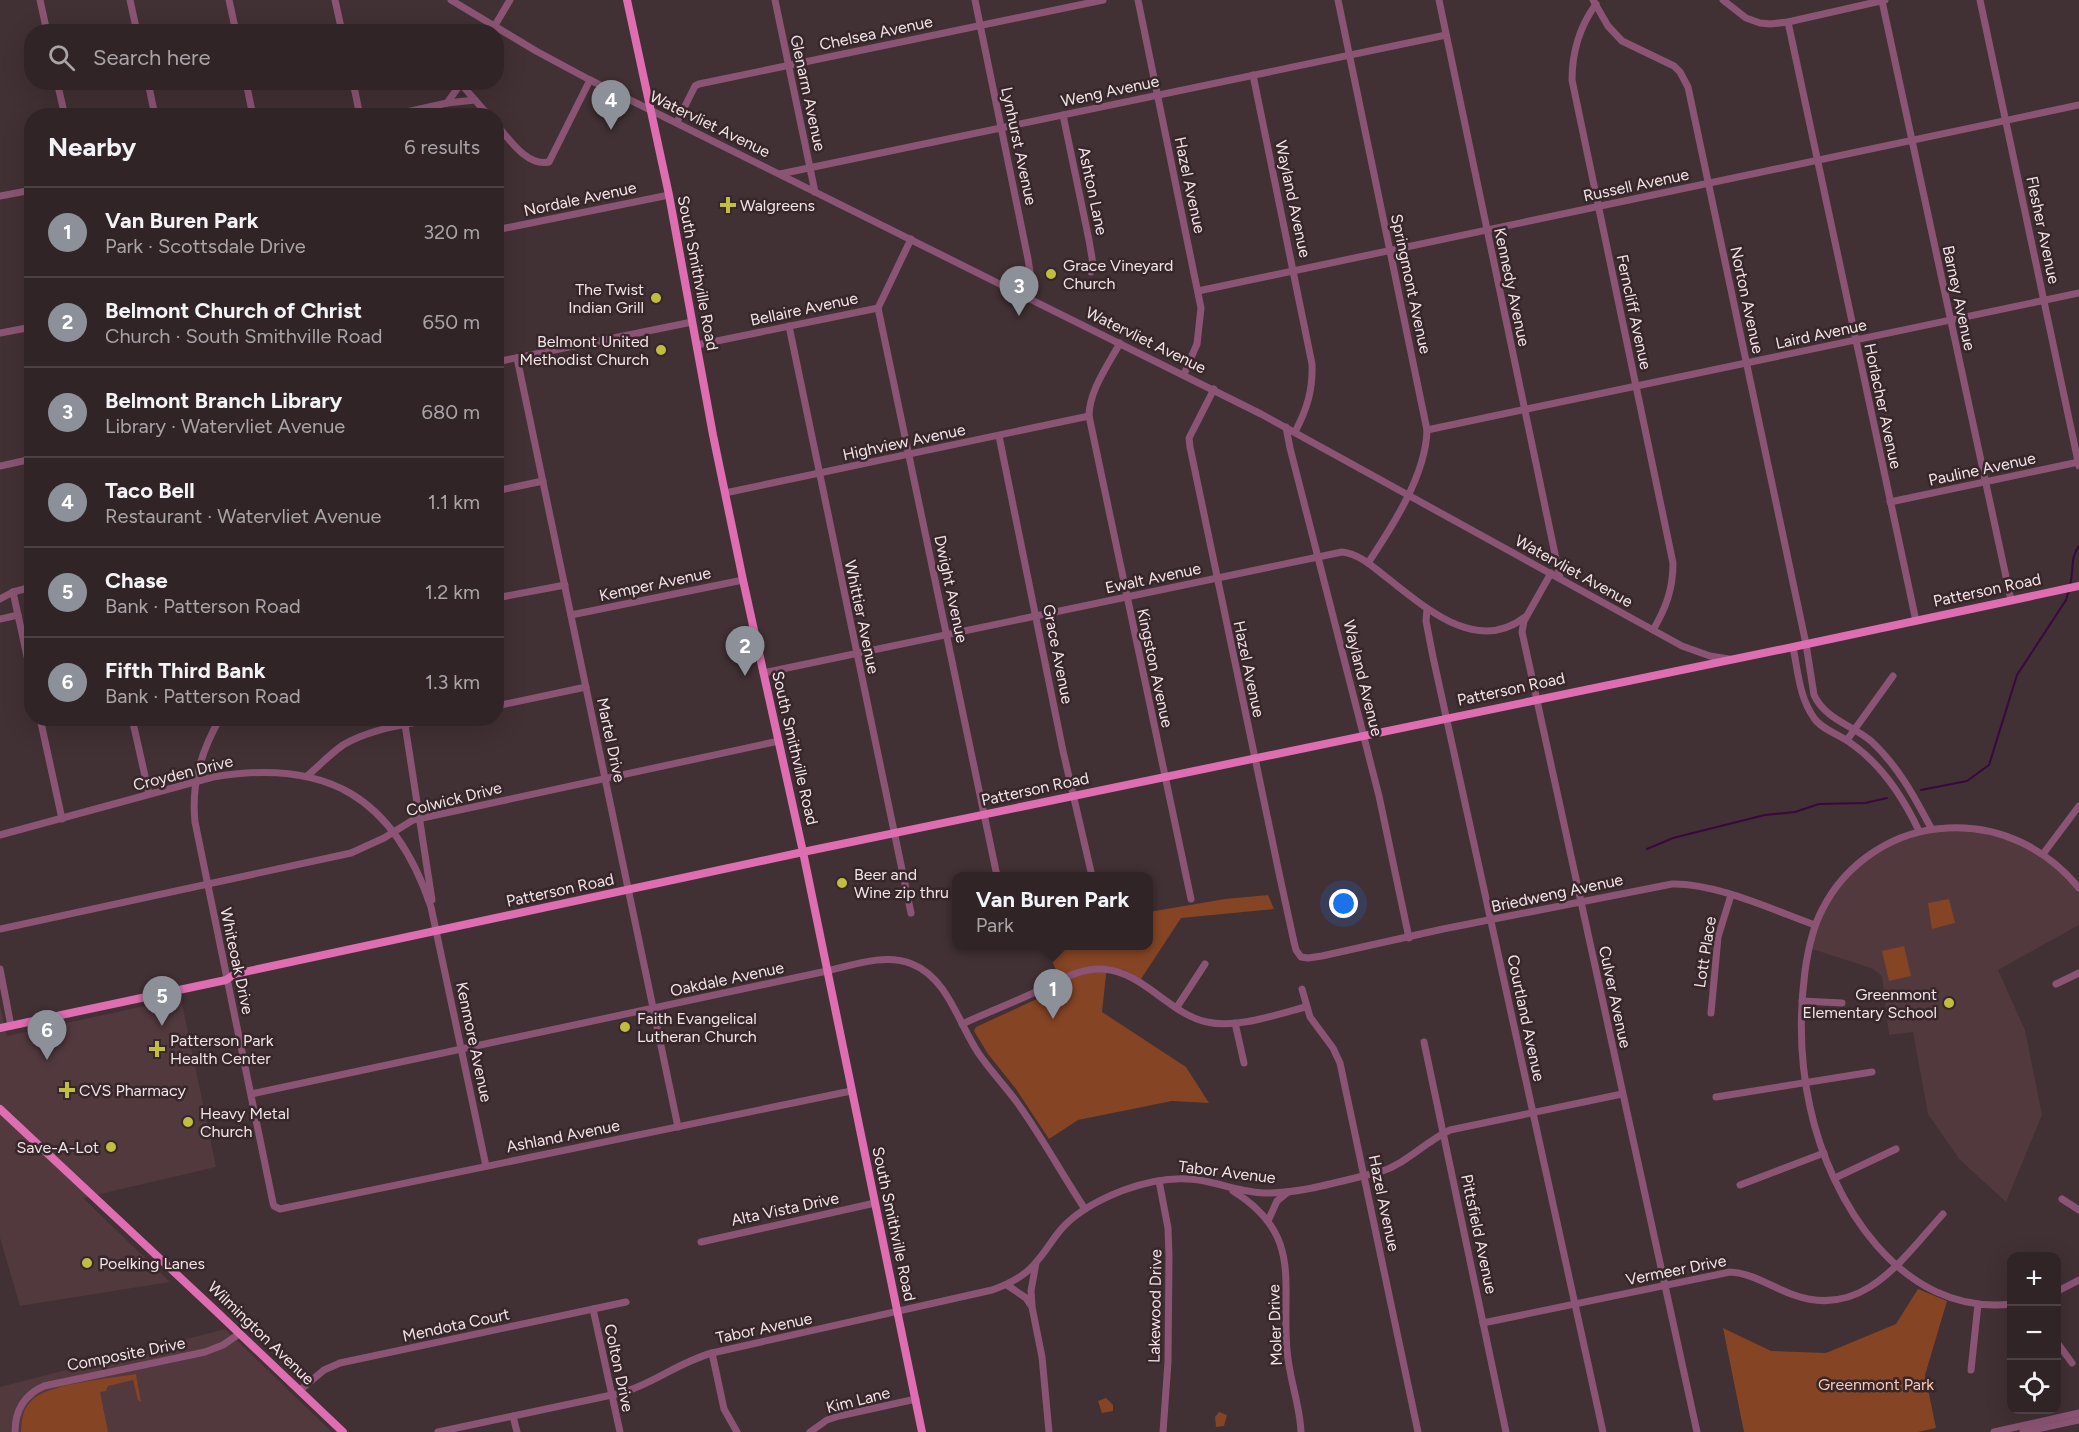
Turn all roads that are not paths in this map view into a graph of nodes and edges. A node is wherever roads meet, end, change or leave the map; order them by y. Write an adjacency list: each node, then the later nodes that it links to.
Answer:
1 (40, 0): 19 (street)
2 (130, 0): 20 (street)
3 (229, 0): 21 (street)
4 (335, 0): 22 (street)
5 (451, 0): 23 (street, Watervliet Avenue)
6 (510, 0): 24 (street)
7 (627, 0): 48 (main road, South Smithville Road)
8 (775, 0): 29 (street, Glenarm Avenue)
9 (975, 0): 25 (street, Lynhurst Avenue)
10 (1104, 0): 25 (street, Chelsea Avenue)
11 (1138, 0): 38 (street, Hazel Avenue)
12 (1338, 0): 28 (street, Springmont Avenue)
13 (1439, 0): 27 (street, Kennedy Avenue)
14 (1723, 0): 18 (street)
15 (1884, 0): 18 (street); 54 (street, Barney Avenue)
16 (1980, 0): 50 (street, Flesher Avenue)
17 (1594, 2): 58 (street, Norton Avenue); 63 (street, Ferncliff Avenue)
18 (1788, 22): 55 (street, Horlacher Avenue)
19 (45, 24)
20 (135, 24)
21 (234, 24)
22 (340, 24)
23 (486, 24)
24 (496, 24)
25 (981, 25): 29 (street, Chelsea Avenue); 52 (street, Lynhurst Avenue)
26 (504, 35): 31 (street, Watervliet Avenue)
27 (1446, 35): 28 (street, Weng Avenue); 65 (street, Kennedy Avenue)
28 (1349, 55): 30 (street, Weng Avenue); 67 (street, Springmont Avenue)
29 (789, 65): 51 (street, Chelsea Avenue); 56 (street, Glenarm Avenue)
30 (1253, 75): 38 (street, Weng Avenue); 68 (street, Wayland Avenue)
31 (590, 80): 48 (street, Watervliet Avenue); 53 (street)
32 (59, 90): 42 (street)
33 (150, 90): 43 (street)
34 (248, 90): 44 (street)
35 (355, 90): 45 (street)
36 (456, 90): 40 (street)
37 (467, 90): 39 (street)
38 (1157, 96): 49 (street, Weng Avenue); 70 (street, Hazel Avenue)
39 (475, 100): 40 (street); 47 (street)
40 (447, 103): 46 (street)
41 (2079, 105): 50 (street, Russell Avenue)
42 (63, 108)
43 (153, 108)
44 (251, 108)
45 (358, 108)
46 (424, 108)
47 (482, 108)
48 (651, 110): 51 (street, Watervliet Avenue); 61 (main road, South Smithville Road)
49 (1063, 115): 52 (street, Weng Avenue); 69 (street, Ashton Lane)
50 (2006, 121): 54 (street, Russell Avenue); 73 (street, Flesher Avenue)
51 (676, 122): 57 (street, Watervliet Avenue)
52 (1001, 128): 56 (street, Weng Avenue); 72 (street, Lynhurst Avenue)
53 (504, 133)
54 (1911, 141): 55 (street, Russell Avenue); 75 (street, Barney Avenue)
55 (1818, 161): 58 (street, Russell Avenue); 80 (street, Horlacher Avenue)
56 (810, 168): 57 (street, Weng Avenue); 60 (street, Glenarm Avenue)
57 (780, 174): 60 (street, Watervliet Avenue)
58 (1708, 184): 63 (street, Russell Avenue); 85 (street, Norton Avenue)
59 (24, 192): 62 (street)
60 (815, 192): 66 (street, Watervliet Avenue)
61 (669, 195): 64 (street, Nordale Avenue); 76 (main road, South Smithville Road)
62 (0, 196)
63 (1598, 207): 65 (street, Russell Avenue); 87 (street, Ferncliff Avenue)
64 (504, 228)
65 (1487, 230): 67 (street, Russell Avenue); 89 (street, Kennedy Avenue)
66 (911, 239): 72 (street, Watervliet Avenue); 74 (street, Bellaire Avenue)
67 (1390, 251): 68 (street, Russell Avenue); 92 (street, Springmont Avenue)
68 (1294, 271): 70 (street, Russell Avenue); 93 (street, Wayland Avenue)
69 (1091, 272)
70 (1198, 291): 86 (street, Hazel Avenue)
71 (2079, 293): 73 (street, Laird Avenue)
72 (1030, 298): 81 (street, Watervliet Avenue)
73 (2044, 300): 75 (street, Laird Avenue); 97 (street, Flesher Avenue)
74 (878, 308): 77 (street, Bellaire Avenue); 95 (street, Dwight Avenue)
75 (1950, 320): 80 (street, Laird Avenue); 101 (street, Barney Avenue)
76 (692, 322): 82 (main road, South Smithville Road); 83 (street)
77 (789, 326): 82 (street, Bellaire Avenue); 99 (street, Whittier Avenue)
78 (24, 328): 79 (street)
79 (0, 333)
80 (1855, 340): 85 (street, Laird Avenue); 105 (street, Horlacher Avenue)
81 (1120, 342): 86 (street, Watervliet Avenue); 90 (street, Kingston Avenue)
82 (697, 345): 103 (main road, South Smithville Road)
83 (518, 358): 84 (street); 100 (street, Martel Drive)
84 (504, 361)
85 (1746, 363): 87 (street, Laird Avenue); 130 (street, Norton Avenue)
86 (1184, 374): 88 (street, Watervliet Avenue)
87 (1636, 387): 89 (street, Laird Avenue); 127 (street, Ferncliff Avenue)
88 (1214, 390): 91 (street, Watervliet Avenue); 109 (street, Hazel Avenue)
89 (1524, 410): 92 (street, Laird Avenue); 110 (street, Kennedy Avenue)
90 (1089, 416): 94 (street, Highview Avenue); 117 (street, Kingston Avenue)
91 (1286, 427): 93 (street, Watervliet Avenue); 106 (street, Wayland Avenue)
92 (1427, 430): 104 (street, Springmont Avenue)
93 (1295, 432): 104 (street, Watervliet Avenue)
94 (999, 436): 95 (street, Highview Avenue); 123 (street, Grace Avenue)
95 (909, 454): 99 (street, Highview Avenue); 128 (street, Dwight Avenue)
96 (24, 461): 98 (street)
97 (2079, 463): 101 (street, Pauline Avenue)
98 (0, 466)
99 (819, 473): 103 (street, Highview Avenue); 132 (street, Whittier Avenue)
100 (543, 481): 102 (street); 112 (street, Martel Drive)
101 (1985, 483): 105 (street, Pauline Avenue); 119 (street, Barney Avenue)
102 (504, 489)
103 (725, 493): 111 (main road, South Smithville Road)
104 (1408, 494): 107 (street, Springmont Avenue); 108 (street, Watervliet Avenue)
105 (1890, 502): 126 (street, Horlacher Avenue)
106 (1318, 557): 107 (street, Ewalt Avenue); 109 (street, Ewalt Avenue); 146 (street, Wayland Avenue)
107 (1368, 563): 120 (street, Ewalt Avenue)
108 (1551, 573): 110 (street, Watervliet Avenue); 124 (street, Culver Avenue)
109 (1217, 578): 117 (street, Ewalt Avenue); 149 (street, Hazel Avenue)
110 (1560, 578): 127 (street, Watervliet Avenue)
111 (743, 580): 122 (street, Kemper Avenue); 134 (main road, South Smithville Road)
112 (565, 585): 116 (street); 122 (street, Martel Drive)
113 (2078, 586): 119 (main road, Patterson Road)
114 (24, 589): 115 (street)
115 (13, 592): 118 (street); 121 (street)
116 (504, 596)
117 (1126, 597): 123 (street, Ewalt Avenue); 151 (street, Kingston Avenue)
118 (0, 599)
119 (2011, 600): 126 (main road, Patterson Road)
120 (1427, 609): 124 (street, Ewalt Avenue); 139 (street, Courtland Avenue)
121 (18, 615): 125 (street); 129 (street)
122 (571, 615): 136 (street, Martel Drive)
123 (1036, 616): 128 (street, Ewalt Avenue); 155 (street, Grace Avenue)
124 (1526, 617): 137 (street, Culver Avenue)
125 (0, 619)
126 (1916, 621): 130 (main road, Patterson Road)
127 (1653, 630): 133 (street, Watervliet Avenue)
128 (947, 635): 132 (street, Ewalt Avenue); 157 (street, Dwight Avenue)
129 (24, 642)
130 (1806, 644): 131 (main road, Patterson Road); 145 (street, Norton Avenue)
131 (1793, 647): 133 (main road, Patterson Road); 147 (street)
132 (856, 653): 134 (street, Ewalt Avenue); 163 (street, Whittier Avenue)
133 (1729, 659): 137 (main road, Patterson Road)
134 (763, 673): 148 (main road, South Smithville Road)
135 (1893, 676): 145 (street)
136 (586, 687): 138 (street); 152 (street, Martel Drive)
137 (1536, 699): 139 (main road, Patterson Road); 174 (street, Culver Avenue)
138 (504, 704)
139 (1447, 718): 146 (main road, Patterson Road); 176 (street, Courtland Avenue)
140 (42, 726): 158 (street)
141 (134, 726): 154 (street)
142 (216, 726): 153 (street, Whiteoak Drive)
143 (392, 726): 150 (street)
144 (405, 726): 159 (street, Kenmore Avenue)
145 (1856, 729): 147 (street); 160 (street, Norton Avenue)
146 (1364, 736): 149 (main road, Patterson Road); 180 (street, Wayland Avenue)
147 (1847, 740): 162 (street)
148 (779, 741): 152 (street, Colwick Drive); 165 (main road, South Smithville Road)
149 (1254, 758): 151 (main road, Patterson Road); 181 (street, Hazel Avenue)
150 (307, 776): 153 (street, Croyden Drive); 161 (street, Croyden Drive)
151 (1164, 777): 155 (main road, Patterson Road); 173 (street, Kingston Avenue)
152 (605, 778): 159 (street, Colwick Drive); 171 (street, Martel Drive)
153 (195, 782): 154 (street, Croyden Drive); 169 (street, Whiteoak Drive)
154 (148, 794): 158 (street, Croyden Drive)
155 (1074, 796): 157 (main road, Patterson Road); 168 (street, Grace Avenue)
156 (2079, 806): 166 (street)
157 (984, 815): 163 (main road, Patterson Road); 167 (street, Dwight Avenue)
158 (62, 819): 164 (street, Croyden Drive)
159 (418, 819): 161 (street, Colwick Drive); 178 (street, Kenmore Avenue)
160 (1931, 828): 162 (street); 166 (street)
161 (394, 831): 169 (street, Colwick Drive); 178 (street, Kenmore Avenue)
162 (1919, 831): 177 (street)
163 (894, 833): 165 (main road, Patterson Road); 175 (street, Whittier Avenue)
164 (0, 835)
165 (803, 852): 171 (main road, Patterson Road); 184 (main road, South Smithville Road)
166 (2043, 855): 170 (street)
167 (996, 872)
168 (1091, 872)
169 (207, 885): 179 (street, Colwick Drive); 186 (street, Whiteoak Drive)
170 (2079, 888)
171 (629, 890): 178 (main road, Patterson Road); 193 (street, Martel Drive)
172 (1731, 895): 174 (street, Briedweng Avenue); 177 (street, Briedweng Avenue); 194 (street, Lott Place)
173 (1191, 899)
174 (1581, 901): 176 (street, Briedweng Avenue); 205 (street, Culver Avenue)
175 (911, 913)
176 (1491, 920): 180 (street, Briedweng Avenue); 209 (street, Courtland Avenue)
177 (1815, 925): 189 (street)
178 (436, 927): 186 (main road, Patterson Road); 200 (street, Kenmore Avenue)
179 (0, 929)
180 (1409, 938): 181 (street, Briedweng Avenue)
181 (1301, 957)
182 (1205, 964): 191 (street)
183 (0, 969): 197 (street)
184 (827, 971): 193 (street, Oakdale Avenue); 196 (street, Oakdale Avenue); 204 (main road, South Smithville Road)
185 (2079, 973): 187 (street)
186 (226, 980): 197 (main road, Patterson Road); 206 (street, Whiteoak Drive)
187 (2056, 984)
188 (1302, 989): 192 (street, Hazel Avenue)
189 (1802, 1001): 190 (street); 203 (street)
190 (1842, 1003)
191 (1177, 1007): 195 (street); 196 (street)
192 (1306, 1007): 195 (street); 215 (street, Hazel Avenue)
193 (653, 1008): 200 (street, Oakdale Avenue); 210 (street, Martel Drive)
194 (1711, 1013)
195 (1235, 1023): 201 (street)
196 (962, 1024): 224 (street, Oakdale Avenue)
197 (11, 1026): 198 (main road, Patterson Road)
198 (0, 1028)
199 (1424, 1042): 211 (street, Pittsfield Avenue)
200 (462, 1049): 206 (street, Oakdale Avenue); 214 (street, Kenmore Avenue)
201 (1244, 1063)
202 (1872, 1072): 203 (street)
203 (1805, 1083): 207 (street); 213 (street)
204 (851, 1091): 210 (street, Ashland Avenue); 222 (main road, South Smithville Road)
205 (1622, 1094): 209 (street, Tabor Avenue); 233 (street, Culver Avenue)
206 (251, 1095): 223 (street, Whiteoak Drive)
207 (1716, 1097)
208 (0, 1109): 243 (main road, Wilmington Avenue)
209 (1533, 1112): 211 (street, Tabor Avenue); 236 (street, Courtland Avenue)
210 (678, 1127): 214 (street, Ashland Avenue)
211 (1445, 1132): 215 (street, Tabor Avenue); 242 (street, Pittsfield Avenue)
212 (1896, 1149): 216 (street)
213 (1824, 1153): 216 (street); 218 (street)
214 (486, 1166): 223 (street, Ashland Avenue)
215 (1364, 1176): 220 (street, Tabor Avenue); 265 (street, Hazel Avenue)
216 (1835, 1178): 230 (street)
217 (1159, 1181): 219 (street, Tabor Avenue); 224 (street, Tabor Avenue); 263 (street, Lakewood Drive)
218 (1740, 1185)
219 (1226, 1187): 220 (street, Tabor Avenue); 227 (street, Moler Drive)
220 (1291, 1191): 227 (street)
221 (2062, 1198): 225 (street)
222 (875, 1203): 228 (street, Alta Vista Drive); 241 (main road, South Smithville Road)
223 (280, 1209)
224 (1085, 1209): 229 (street, Tabor Avenue)
225 (2079, 1210)
226 (1942, 1214): 230 (street, Vermeer Drive)
227 (1268, 1221): 264 (street, Moler Drive)
228 (701, 1242)
229 (1036, 1263): 232 (street, Tabor Avenue); 239 (street)
230 (1896, 1266): 233 (street, Vermeer Drive); 237 (street)
231 (2079, 1280): 234 (street)
232 (1007, 1285): 239 (street); 241 (street, Tabor Avenue)
233 (1665, 1285): 236 (street, Vermeer Drive); 268 (street, Culver Avenue)
234 (2061, 1289)
235 (626, 1302): 240 (street, Mendota Court)
236 (1574, 1304): 242 (street, Vermeer Drive); 267 (street, Courtland Avenue)
237 (1978, 1304): 238 (street); 247 (street)
238 (2007, 1304)
239 (1032, 1307): 262 (street)
240 (593, 1309): 248 (street, Mendota Court); 249 (street, Colton Drive)
241 (897, 1311): 245 (street, Tabor Avenue); 250 (main road, South Smithville Road)
242 (1484, 1323): 266 (street, Pittsfield Avenue)
243 (239, 1334): 248 (main road, Wilmington Avenue); 254 (street, Composite Drive)
244 (2061, 1348): 246 (street)
245 (712, 1353): 249 (street, Tabor Avenue); 259 (street)
246 (2072, 1363)
247 (1971, 1370)
248 (300, 1390): 255 (main road, Wilmington Avenue)
249 (611, 1395): 252 (street, Tabor Avenue); 258 (street, Colton Drive)
250 (916, 1399): 260 (street, Kim Lane); 261 (main road, South Smithville Road)
251 (2079, 1413): 269 (street)
252 (513, 1416): 256 (street, Tabor Avenue); 257 (street)
253 (2079, 1420): 270 (street)
254 (15, 1432)
255 (343, 1432)
256 (438, 1432)
257 (517, 1432)
258 (620, 1432)
259 (737, 1432)
260 (810, 1432)
261 (922, 1432)
262 (1049, 1432)
263 (1163, 1432)
264 (1300, 1432)
265 (1418, 1432)
266 (1506, 1432)
267 (1603, 1432)
268 (1697, 1432)
269 (1994, 1432)
270 (2023, 1432)

